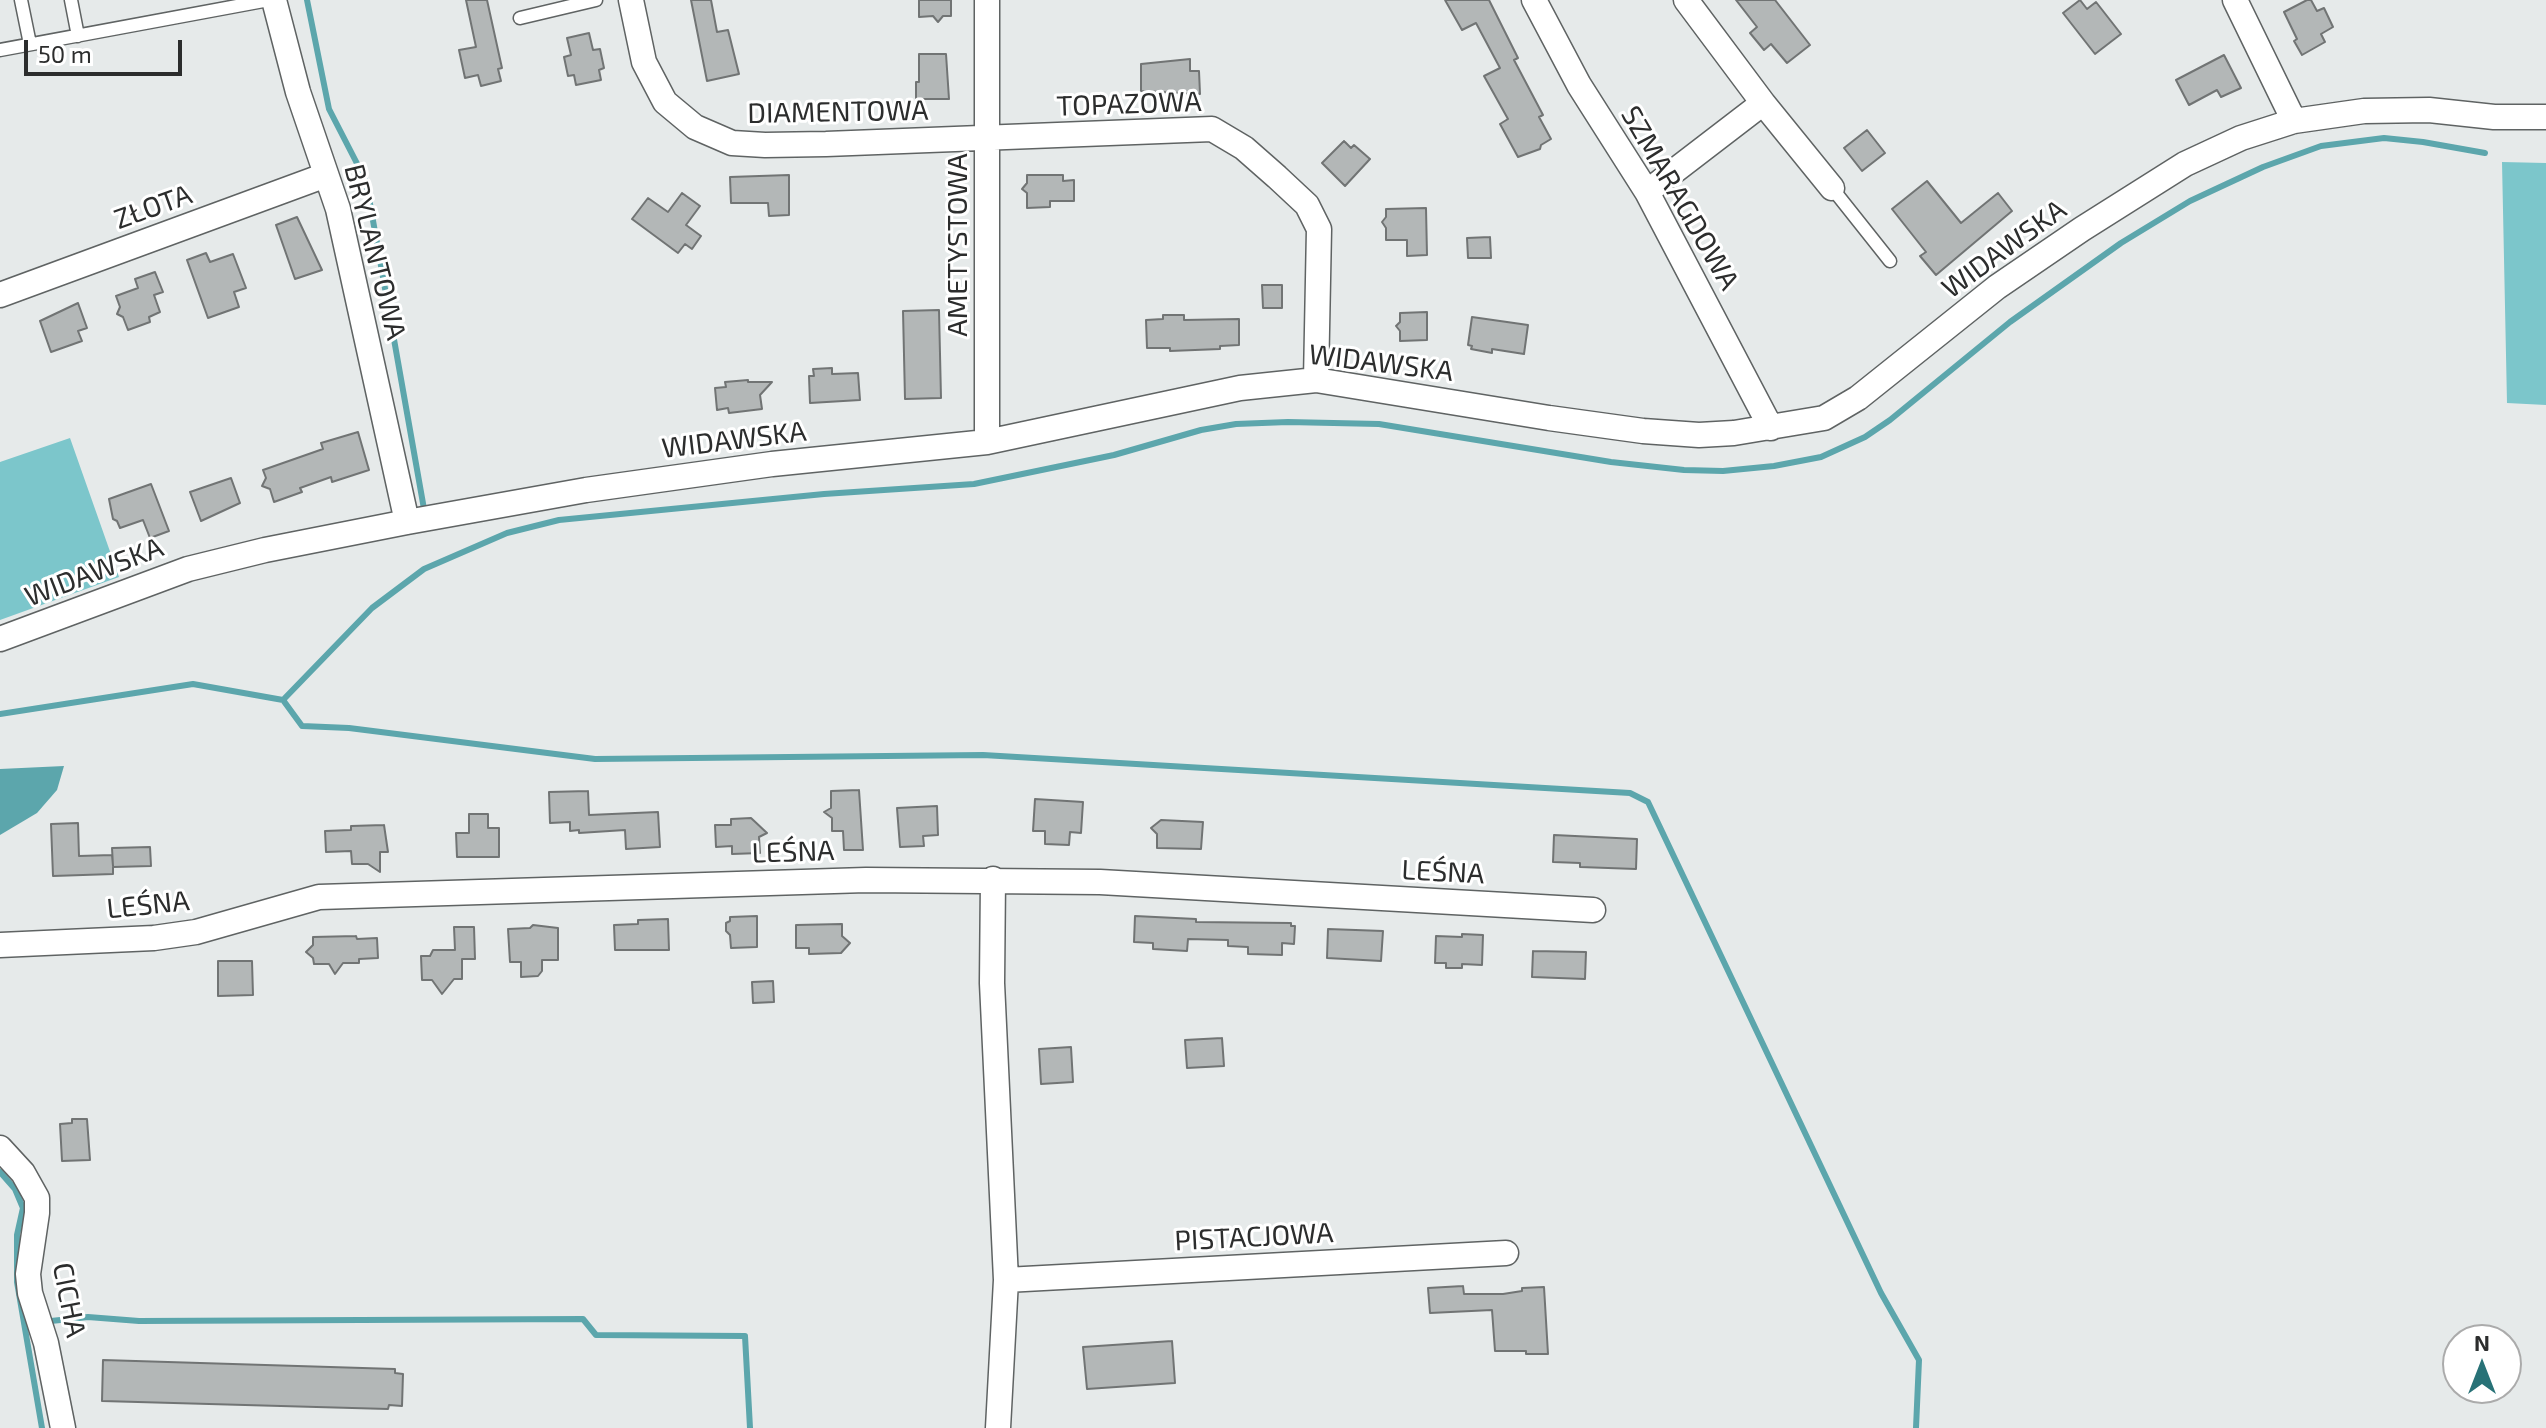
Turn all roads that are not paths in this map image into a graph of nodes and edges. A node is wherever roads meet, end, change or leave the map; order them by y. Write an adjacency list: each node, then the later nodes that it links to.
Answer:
1 (21, 0): 13 (lane)
2 (71, 0): 12 (lane)
3 (271, 0): 10 (lane); 19 (street, BRYLANTOWA)
4 (596, 0): 11 (lane)
5 (631, 0): 18 (street, DIAMENTOWA)
6 (987, 0): 18 (street, AMETYSTOWA)
7 (1534, 0): 21 (street, SZMARAGDOWA)
8 (1686, 0): 15 (street)
9 (2235, 0): 17 (street)
10 (234, 3): 12 (lane)
11 (520, 18)
12 (78, 36): 13 (lane)
13 (30, 44): 14 (lane)
14 (0, 50)
15 (1763, 103): 20 (street); 21 (street)
16 (2546, 117): 17 (street, WIDAWSKA)
17 (2294, 121): 25 (street, WIDAWSKA)
18 (989, 139): 24 (street, TOPAZOWA); 26 (street, AMETYSTOWA)
19 (326, 175): 23 (street, ZŁOTA); 27 (street, BRYLANTOWA)
20 (1832, 188): 22 (lane)
21 (1647, 192): 25 (street, SZMARAGDOWA)
22 (1890, 261)
23 (0, 295)
24 (1316, 380): 25 (street, WIDAWSKA); 26 (street, WIDAWSKA)
25 (1771, 428)
26 (987, 442): 27 (street, WIDAWSKA)
27 (407, 522): 28 (street, WIDAWSKA)
28 (0, 639)
29 (993, 879): 30 (street, LEŚNA); 31 (street, LEŚNA); 34 (street)
30 (1593, 910)
31 (0, 945)
32 (0, 1148): 35 (street, CICHA)
33 (1506, 1253): 34 (street, PISTACJOWA)
34 (1006, 1280): 36 (street)
35 (63, 1428)
36 (998, 1428)

